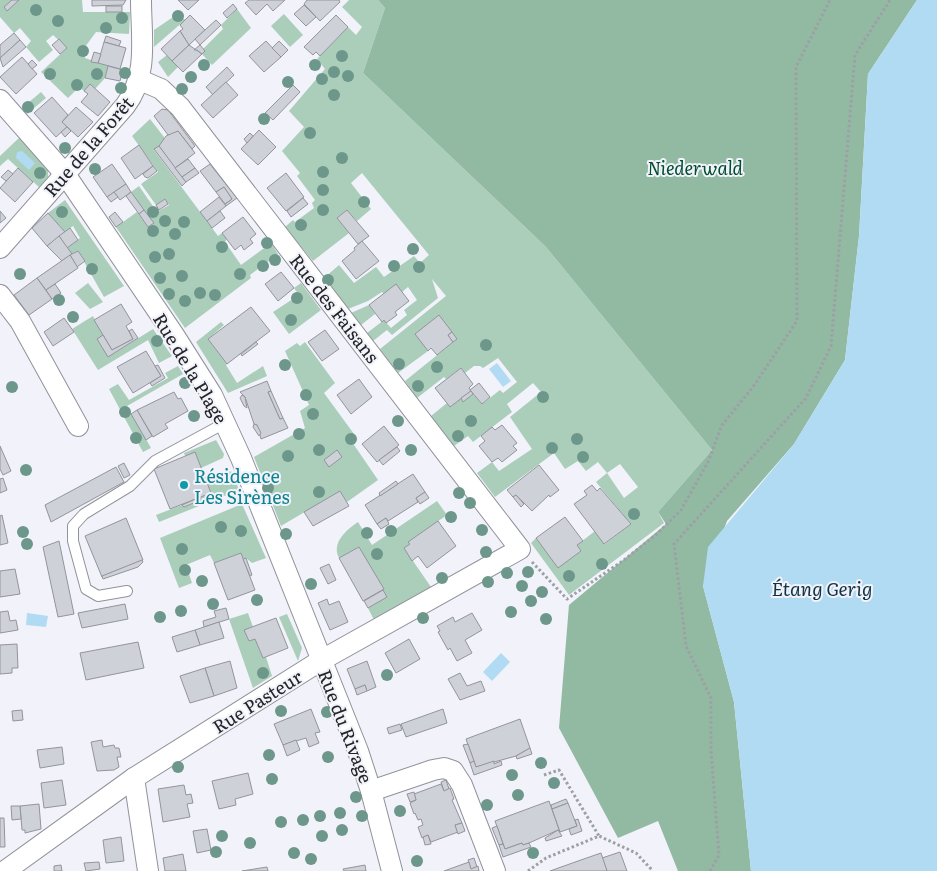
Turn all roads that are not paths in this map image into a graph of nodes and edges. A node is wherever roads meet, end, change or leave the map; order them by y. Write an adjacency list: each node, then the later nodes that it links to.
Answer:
1 (141, 0): 2 (street, Rue de la Forêt)
2 (140, 80): 4 (street, Rue de la Forêt); 9 (street, Rue des Faisans)
3 (0, 100): 4 (street, Rue de la Plage)
4 (65, 174): 5 (street, Rue de la Forêt); 7 (street, Rue de la Plage)
5 (0, 248)
6 (0, 296): 8 (street)
7 (226, 422): 10 (lane); 11 (street, Rue de la Plage)
8 (78, 426)
9 (520, 549): 11 (street, Rue Pasteur)
10 (127, 591)
11 (320, 661): 12 (street, Rue Pasteur); 13 (street, Rue du Rivage)
12 (134, 778): 14 (street, Rue Pasteur); 15 (street)
13 (371, 791): 16 (street, Rue du Rivage); 17 (street, Rue du Rivage)
14 (5, 871)
15 (148, 871)
16 (392, 871)
17 (495, 871)

